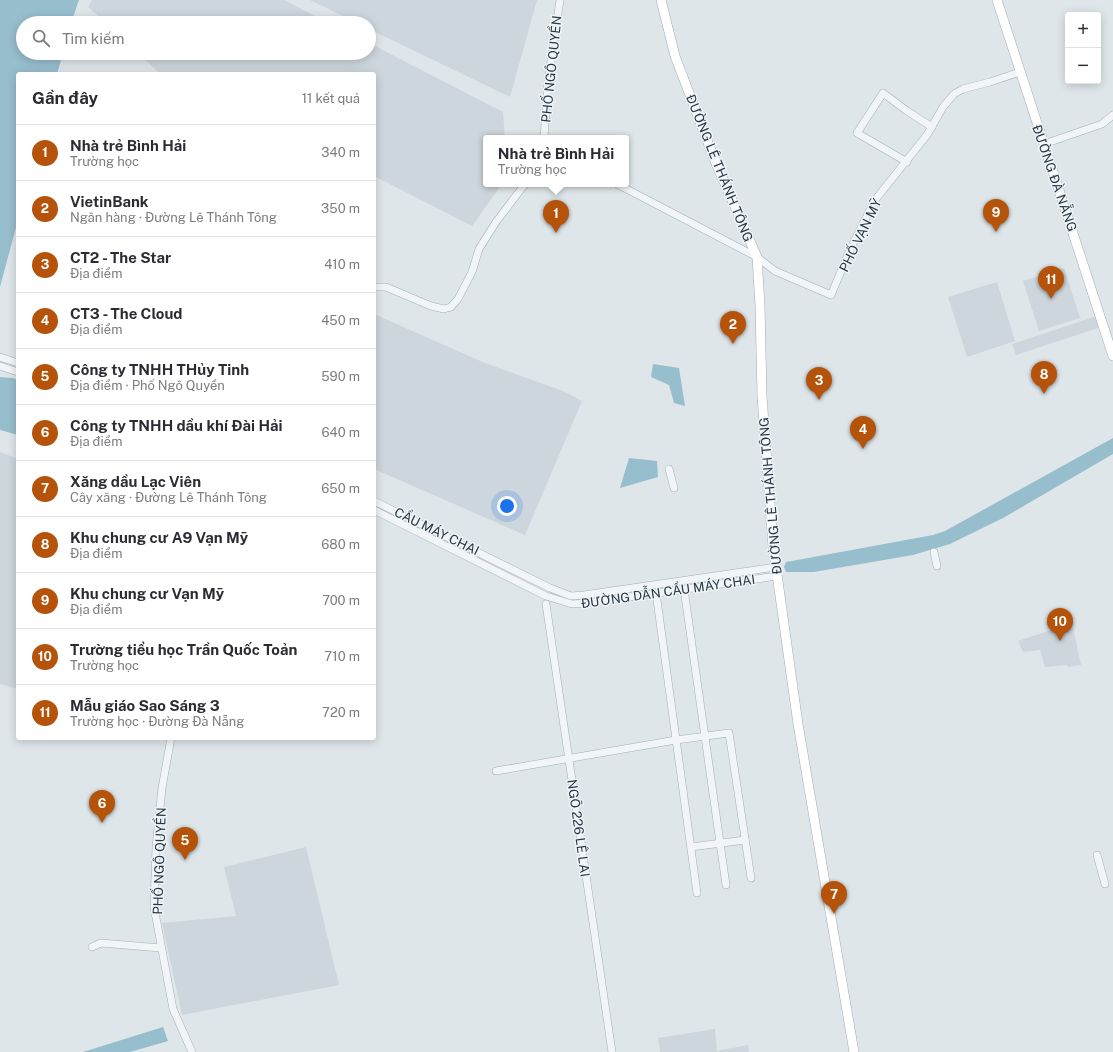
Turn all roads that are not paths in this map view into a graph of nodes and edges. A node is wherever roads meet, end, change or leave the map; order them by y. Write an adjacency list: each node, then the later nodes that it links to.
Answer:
1 (560, 0): 7 (street, PHỐ NGÔ QUYỀN)
2 (661, 0): 12 (main road, ĐƯỜNG LÊ THÁNH TÔNG)
3 (997, 0): 4 (main road, ĐƯỜNG ĐÀ NẴNG)
4 (1020, 72): 6 (street, PHỐ VẠN MỸ); 8 (main road, ĐƯỜNG ĐÀ NẴNG)
5 (1113, 115): 8 (street)
6 (932, 127): 9 (street, PHỐ VẠN MỸ); 9 (street)
7 (544, 135)
8 (1044, 144): 14 (main road, ĐƯỜNG ĐÀ NẴNG)
9 (906, 162): 12 (street, PHỐ VẠN MỸ)
10 (524, 187): 13 (street)
11 (624, 187): 12 (street, PHỐ VẠN MỸ)
12 (757, 257): 27 (main road, ĐƯỜNG LÊ THÁNH TÔNG)
13 (376, 287)
14 (1113, 356)
15 (0, 357): 16 (street)
16 (16, 361)
17 (0, 366): 18 (street)
18 (16, 371)
19 (669, 469): 20 (street)
20 (674, 488)
21 (376, 502): 24 (street, CẦU MÁY CHAI)
22 (376, 511): 26 (street, CẦU MÁY CHAI)
23 (934, 552): 25 (street)
24 (500, 562): 27 (street, ĐƯỜNG DẪN CẦU MÁY CHAI)
25 (937, 566)
26 (495, 570): 27 (street, ĐƯỜNG DẪN CẦU MÁY CHAI)
27 (776, 572): 48 (main road, ĐƯỜNG LÊ THÁNH TÔNG)
28 (684, 596): 31 (street)
29 (657, 600): 33 (street)
30 (546, 604): 34 (street, NGÕ 226 LÊ LAI)
31 (704, 737): 33 (street); 36 (street); 37 (street)
32 (171, 740): 45 (street, PHỐ NGÔ QUYỀN)
33 (676, 740): 34 (street); 38 (street)
34 (568, 759): 35 (street); 47 (street, NGÕ 226 LÊ LAI)
35 (496, 771)
36 (745, 840): 37 (street); 40 (street)
37 (720, 844): 38 (street); 42 (street)
38 (691, 847): 43 (street)
39 (1098, 855): 41 (street)
40 (751, 878)
41 (1105, 884)
42 (726, 885)
43 (697, 893)
44 (92, 947): 45 (street)
45 (161, 948): 46 (street, PHỐ NGÔ QUYỀN)
46 (192, 1052)
47 (612, 1052)
48 (854, 1052)

